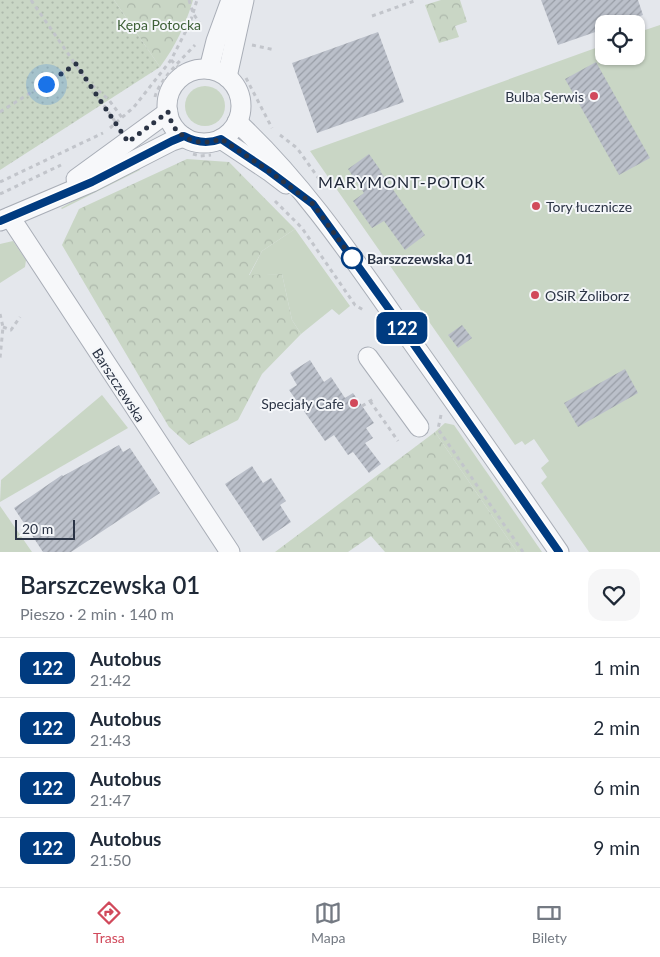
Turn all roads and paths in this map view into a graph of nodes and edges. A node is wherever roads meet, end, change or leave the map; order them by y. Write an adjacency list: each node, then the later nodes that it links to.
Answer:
1 (31, 0): 14 (path)
2 (189, 0): 7 (path)
3 (197, 0): 7 (path)
4 (231, 0): 15 (street)
5 (244, 0): 17 (street)
6 (417, 0): 8 (path)
7 (193, 13): 9 (path); 13 (path)
8 (372, 16)
9 (205, 33)
10 (199, 40): 16 (path)
11 (266, 48): 12 (path)
12 (275, 50)
13 (171, 60): 16 (path); 21 (path)
14 (76, 64): 18 (path); 20 (path)
15 (209, 69): 16 (street); 17 (street)
16 (181, 70): 19 (street); 19 (path)
17 (227, 77): 22 (street)
18 (87, 80): 21 (path); 23 (path)
19 (161, 107): 25 (street); 27 (street)
20 (0, 112)
21 (122, 118): 23 (path); 24 (path)
22 (238, 122): 26 (street); 30 (street)
23 (116, 123): 27 (path); 28 (path)
24 (124, 123)
25 (184, 136): 26 (street); 29 (street)
26 (221, 139): 30 (street)
27 (128, 142): 29 (street)
28 (0, 182)
29 (39, 204): 31 (street)
30 (313, 204): 41 (street)
31 (5, 219): 40 (street, Barszczewska)
32 (0, 314): 34 (path)
33 (20, 317): 34 (path)
34 (3, 327): 36 (path)
35 (368, 357): 38 (street)
36 (0, 358)
37 (370, 401): 39 (path)
38 (419, 427)
39 (398, 441)
40 (230, 552)
41 (559, 552)

